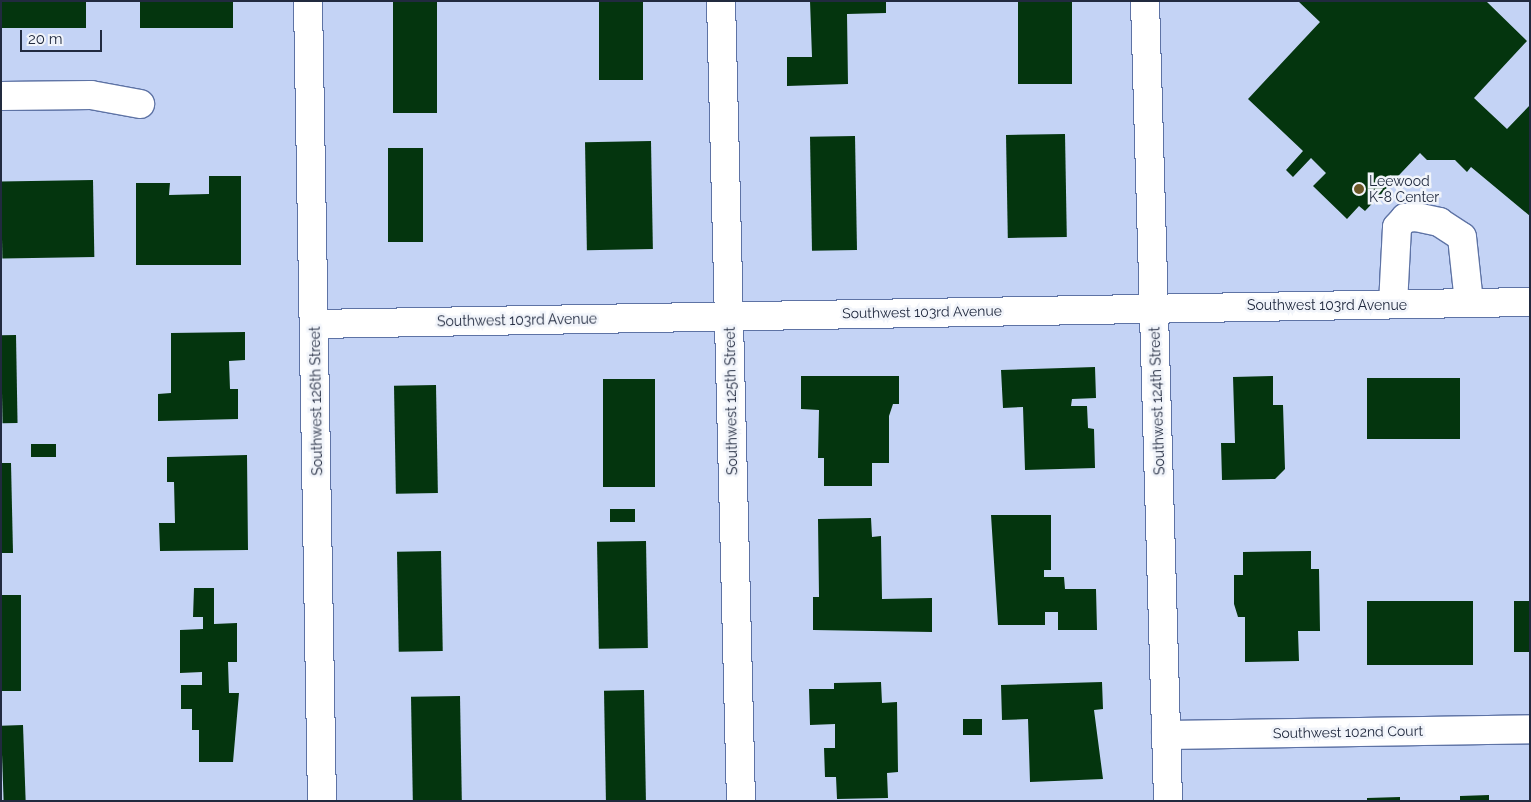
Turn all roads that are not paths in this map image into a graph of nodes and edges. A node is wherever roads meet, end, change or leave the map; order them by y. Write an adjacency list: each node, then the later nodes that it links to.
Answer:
1 (308, 1): 11 (street, Southwest 126th Street)
2 (721, 1): 10 (street, Southwest 125th Street)
3 (1145, 1): 9 (street, Southwest 124th Street)
4 (1, 96): 5 (street)
5 (140, 104)
6 (1530, 302): 7 (street, Southwest 103rd Avenue)
7 (1469, 303): 8 (street, Southwest 103rd Avenue); 8 (street)
8 (1393, 304): 9 (street, Southwest 103rd Avenue)
9 (1154, 308): 10 (street, Southwest 103rd Avenue); 13 (street, Southwest 124th Street)
10 (729, 317): 11 (street, Southwest 103rd Avenue); 15 (street, Southwest 125th Street)
11 (315, 324): 14 (street, Southwest 126th Street)
12 (1530, 729): 13 (street, Southwest 102nd Court)
13 (1166, 735): 16 (street, Southwest 124th Street)
14 (322, 801)
15 (741, 801)
16 (1168, 801)

